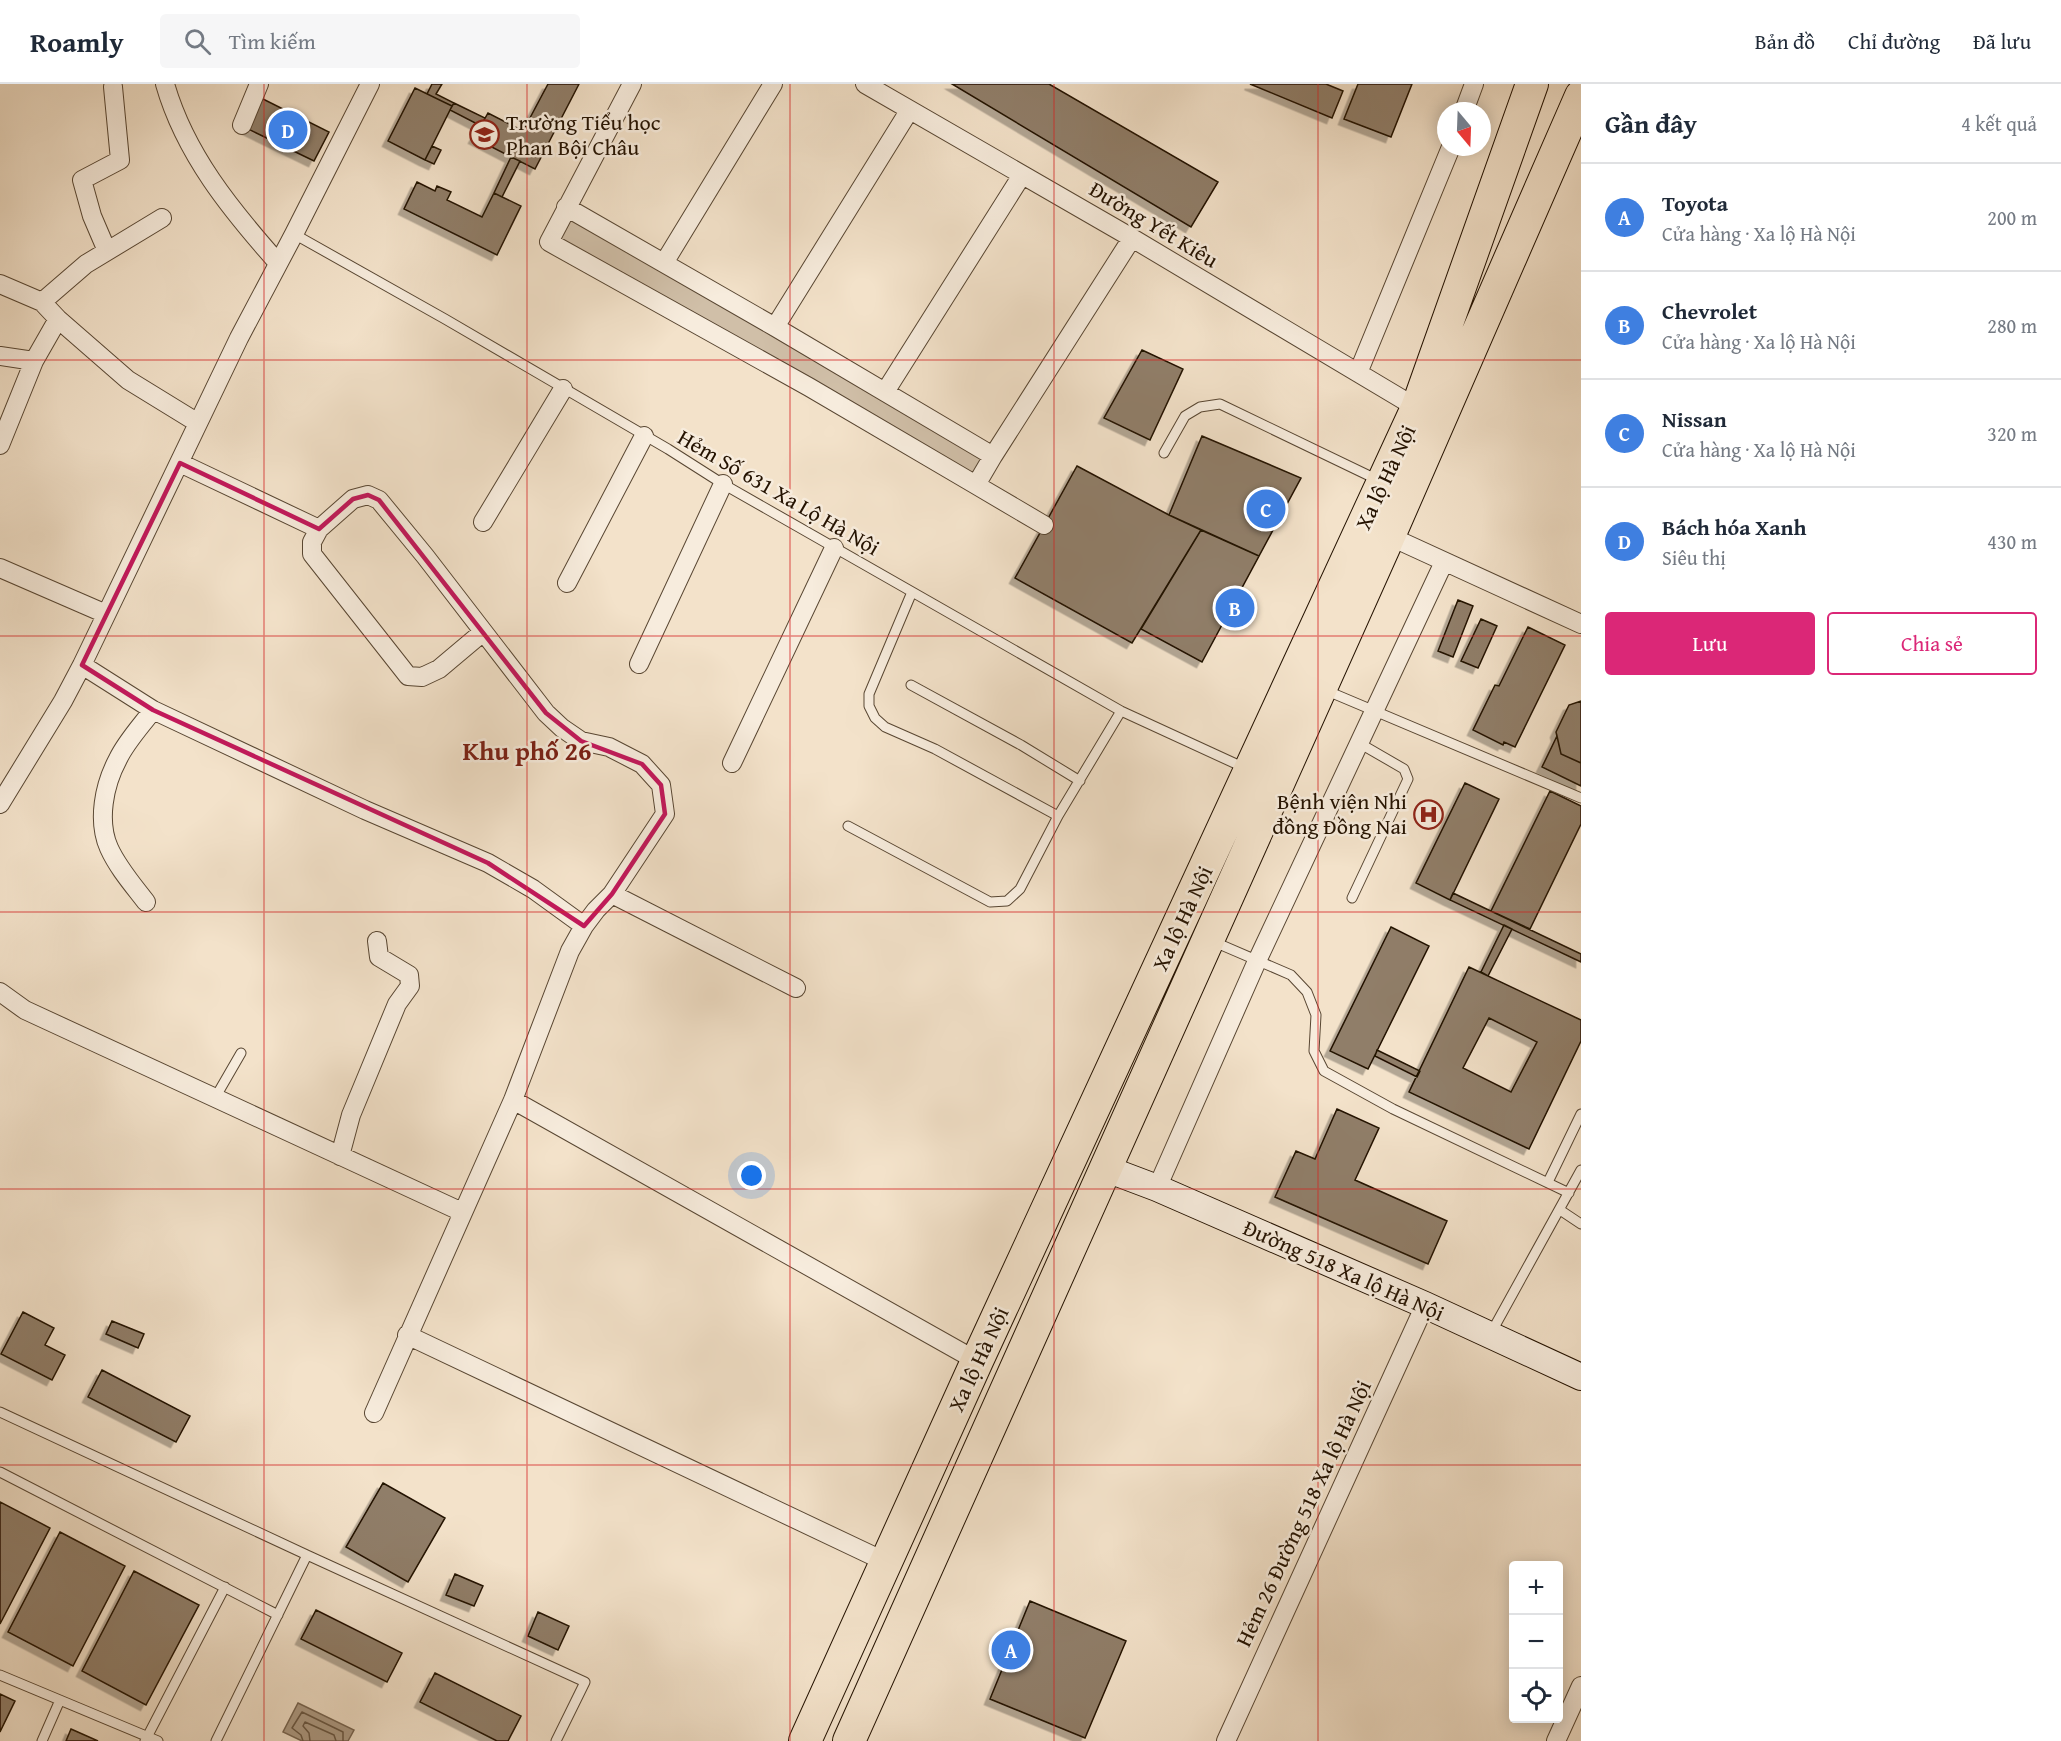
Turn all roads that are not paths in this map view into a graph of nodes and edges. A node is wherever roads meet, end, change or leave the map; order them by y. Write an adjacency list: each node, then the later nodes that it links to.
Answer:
1 (165, 84): 21 (street)
2 (259, 84): 13 (street)
3 (370, 84): 18 (street)
4 (632, 84): 16 (street)
5 (773, 84): 22 (street)
6 (1474, 84): 11 (street)
7 (1532, 84): 32 (highway, Xa lộ Hà Nội)
8 (869, 85): 12 (street, Đường Yết Kiêu)
9 (113, 87): 20 (street)
10 (1581, 96): 45 (highway, Xa lộ Hà Nội)
11 (1467, 102)
12 (909, 111): 15 (street, Đường Yết Kiêu); 26 (street)
13 (242, 125)
14 (1447, 156): 29 (street)
15 (1022, 175): 19 (street, Đường Yết Kiêu); 31 (street)
16 (567, 207): 22 (street); 41 (street)
17 (162, 218): 20 (street)
18 (294, 234): 21 (street); 30 (lane, Hẻm Số 631 Xa Lộ Hà Nội)
19 (1132, 238): 29 (street, Đường Yết Kiêu); 37 (street)
20 (107, 251): 24 (street)
21 (278, 263): 33 (street)
22 (664, 263): 26 (street)
23 (0, 284): 24 (street)
24 (42, 302): 25 (street)
25 (58, 319): 28 (street); 33 (street)
26 (775, 327): 31 (street)
27 (0, 356): 28 (street)
28 (34, 361): 35 (street)
29 (1358, 373): 32 (street, Đường Yết Kiêu)
30 (562, 389): 34 (lane, Hẻm Số 631 Xa Lộ Hà Nội); 42 (street)
31 (885, 392): 37 (street)
32 (1417, 408): 39 (highway, Xa lộ Hà Nội)
33 (198, 423): 38 (street)
34 (644, 436): 40 (lane, Hẻm Số 631 Xa Lộ Hà Nội); 49 (street)
35 (0, 444)
36 (1164, 453): 39 (lane)
37 (993, 456): 41 (street)
38 (180, 463): 44 (street); 51 (street)
39 (1383, 483): 63 (highway, Xa lộ Hà Nội)
40 (723, 484): 46 (lane, Hẻm Số 631 Xa Lộ Hà Nội); 54 (street)
41 (976, 485): 43 (street)
42 (483, 522)
43 (1044, 525)
44 (319, 529): 53 (street); 53 (street)
45 (1389, 536): 47 (street); 57 (highway, Xa lộ Hà Nội)
46 (834, 548): 50 (lane, Hẻm Số 631 Xa Lộ Hà Nội); 62 (street)
47 (1444, 562): 52 (street); 59 (street)
48 (0, 568): 51 (street)
49 (567, 583)
50 (912, 592): 60 (lane, Hẻm Số 631 Xa Lộ Hà Nội); 67 (lane)
51 (106, 614): 55 (street)
52 (1581, 624)
53 (483, 632): 69 (street)
54 (639, 664)
55 (82, 665): 58 (street); 66 (street)
56 (911, 685): 64 (lane)
57 (1320, 688): 59 (lane); 73 (highway, Xa lộ Hà Nội)
58 (153, 710): 71 (street); 72 (street)
59 (1374, 710): 61 (street); 65 (lane)
60 (1121, 711): 63 (lane, Hẻm Số 631 Xa Lộ Hà Nội); 64 (lane)
61 (1359, 743): 70 (lane); 75 (street)
62 (732, 763)
63 (1250, 770): 94 (highway, Xa lộ Hà Nội)
64 (1080, 781): 67 (lane)
65 (1581, 798)
66 (0, 804)
67 (1059, 816): 68 (lane)
68 (848, 826)
69 (612, 894): 72 (street); 76 (street)
70 (1352, 898)
71 (146, 902)
72 (584, 926): 80 (street)
73 (1207, 938): 75 (lane); 83 (highway, Xa lộ Hà Nội)
74 (377, 940): 82 (street)
75 (1257, 961): 85 (lane); 86 (street)
76 (796, 988)
77 (0, 993): 79 (street)
78 (241, 1053): 79 (lane)
79 (215, 1098): 82 (street)
80 (513, 1100): 89 (street); 94 (street)
81 (1581, 1114): 85 (lane)
82 (340, 1156): 89 (street)
83 (1104, 1168): 86 (street, Đường 518 Xa lộ Hà Nội); 112 (highway, Xa lộ Hà Nội)
84 (1581, 1170): 87 (lane)
85 (1548, 1182): 87 (lane)
86 (1157, 1188): 91 (street, Đường 518 Xa lộ Hà Nội)
87 (1569, 1193): 88 (lane)
88 (1560, 1210): 90 (lane); 92 (lane)
89 (462, 1212): 93 (street)
90 (1581, 1224)
91 (1425, 1305): 92 (street, Đường 518 Xa lộ Hà Nội); 113 (street, Hẻm 26 Đường 518 Xa lộ Hà Nội)
92 (1491, 1334): 95 (street, Đường 518 Xa lộ Hà Nội)
93 (407, 1335): 97 (street); 100 (street)
94 (977, 1361): 100 (highway, Xa lộ Hà Nội)
95 (1581, 1377)
96 (0, 1412): 99 (lane)
97 (374, 1413)
98 (0, 1472): 101 (lane)
99 (307, 1555): 102 (lane); 110 (lane)
100 (886, 1562): 111 (highway, Xa lộ Hà Nội)
101 (225, 1587): 102 (lane); 106 (lane)
102 (278, 1615): 109 (lane)
103 (0, 1675): 105 (lane)
104 (1581, 1686): 114 (street)
105 (60, 1700): 106 (lane); 107 (lane)
106 (146, 1739): 108 (lane)
107 (42, 1741)
108 (158, 1741)
109 (216, 1741)
110 (556, 1741)
111 (805, 1741)
112 (849, 1741)
113 (1226, 1741)
114 (1556, 1741)

